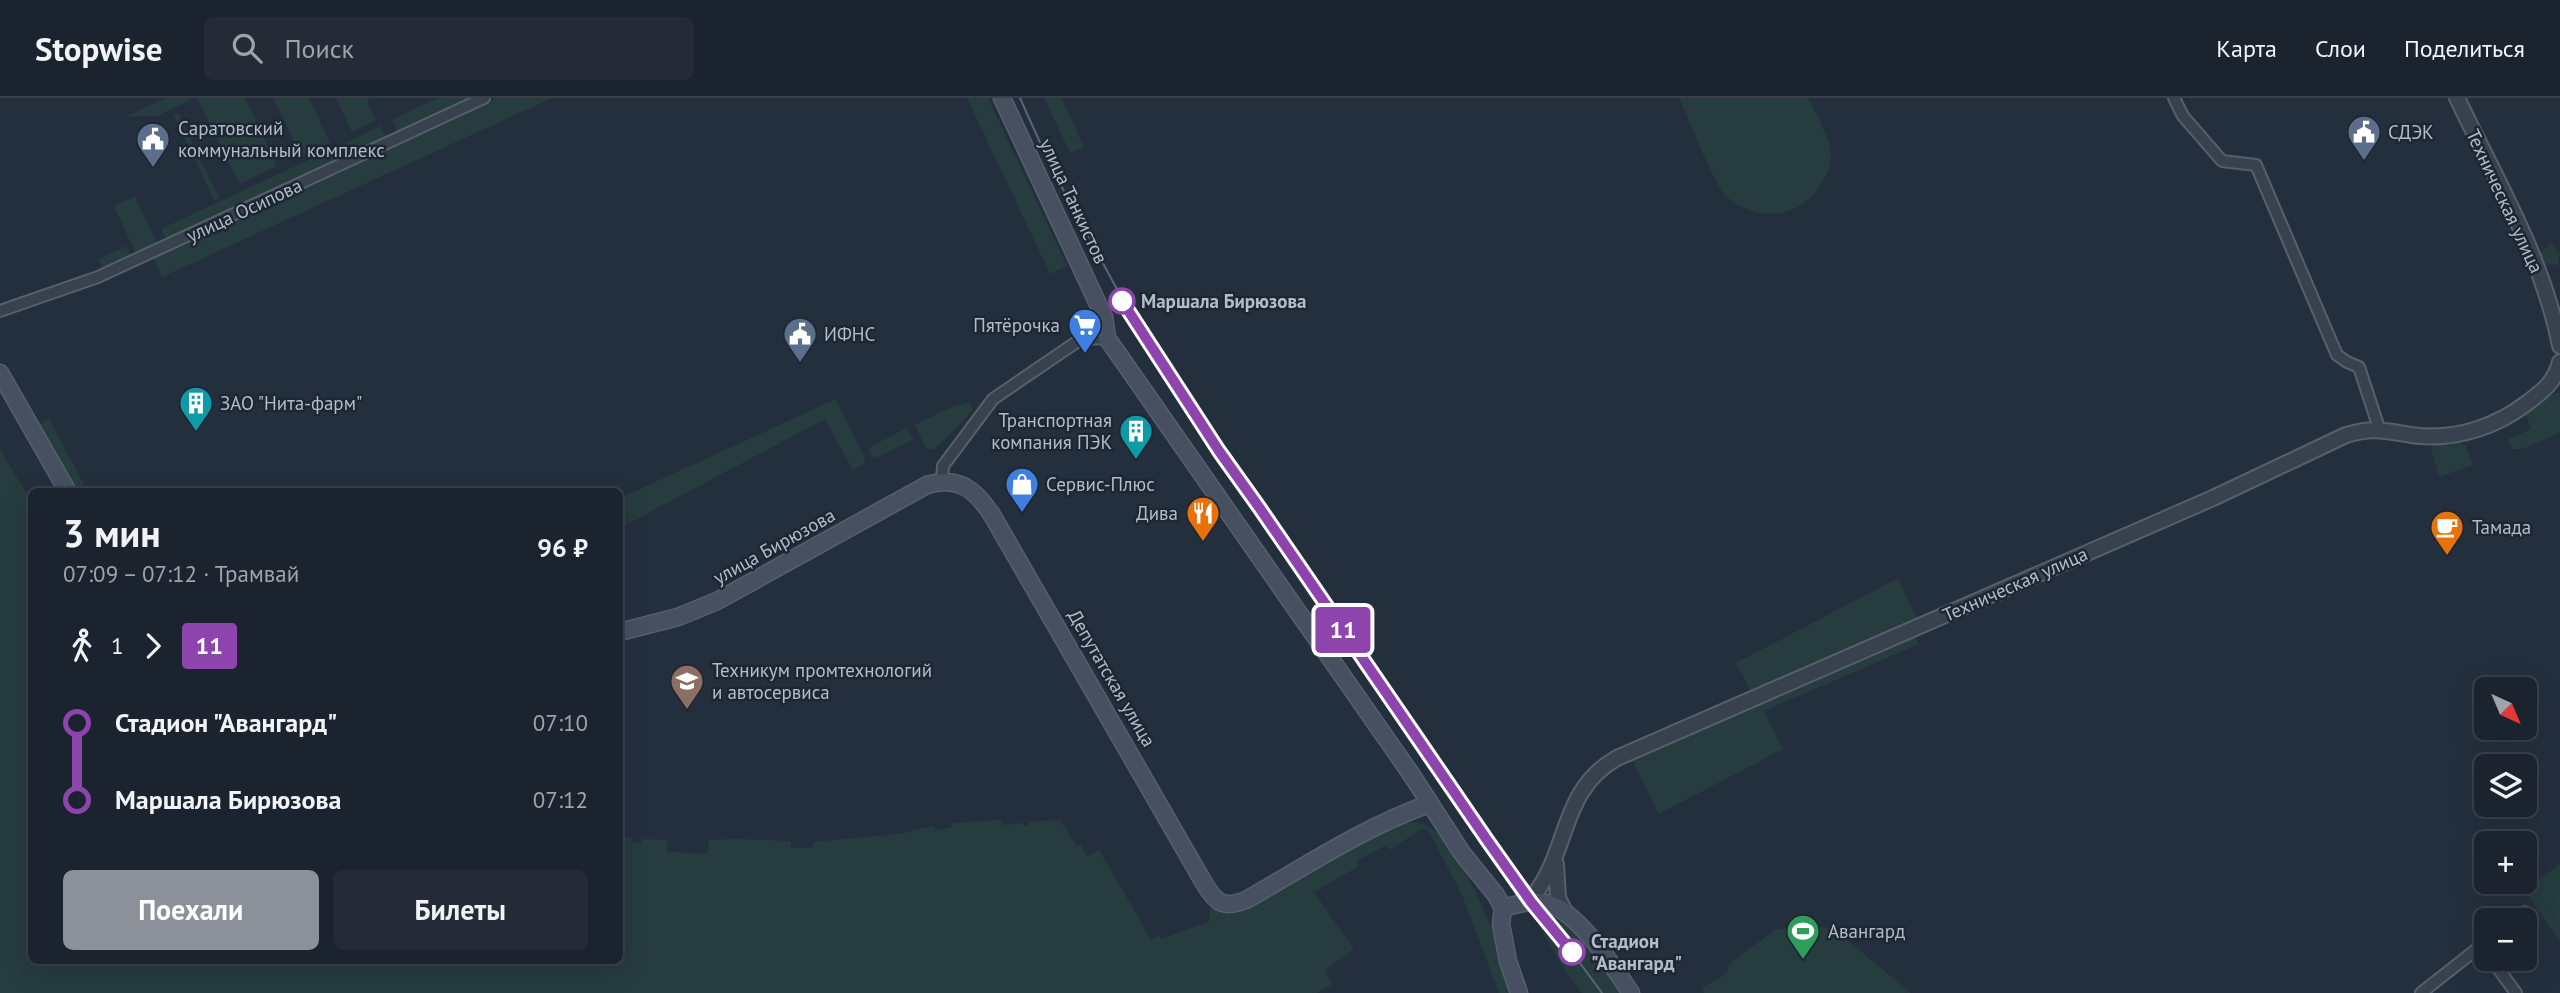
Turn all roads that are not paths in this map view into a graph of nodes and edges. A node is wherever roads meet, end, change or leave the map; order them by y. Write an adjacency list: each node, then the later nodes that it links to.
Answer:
1 (484, 98): 5 (street, улица Осипова)
2 (1002, 98): 6 (main road, улица Танкистов)
3 (2174, 98): 10 (street)
4 (2457, 98): 7 (street, Техническая улица)
5 (0, 311)
6 (1107, 338): 11 (street); 14 (main road, улица Танкистов)
7 (2560, 346)
8 (2560, 362): 10 (street, Техническая улица)
9 (0, 373): 12 (main road)
10 (2379, 428): 15 (street, Техническая улица)
11 (942, 480): 13 (main road, улица Бирюзова); 14 (main road, Депутатская улица)
12 (66, 488)
13 (623, 631)
14 (1429, 804): 17 (main road, улица Танкистов)
15 (1556, 856): 16 (street, Техническая улица); 18 (street)
16 (1528, 902): 17 (main road); 18 (main road)
17 (1503, 908): 21 (main road)
18 (1564, 911): 22 (main road)
19 (2474, 955): 23 (street)
20 (2500, 971): 24 (street)
21 (1519, 993)
22 (1631, 993)
23 (2421, 993)
24 (2516, 993)

